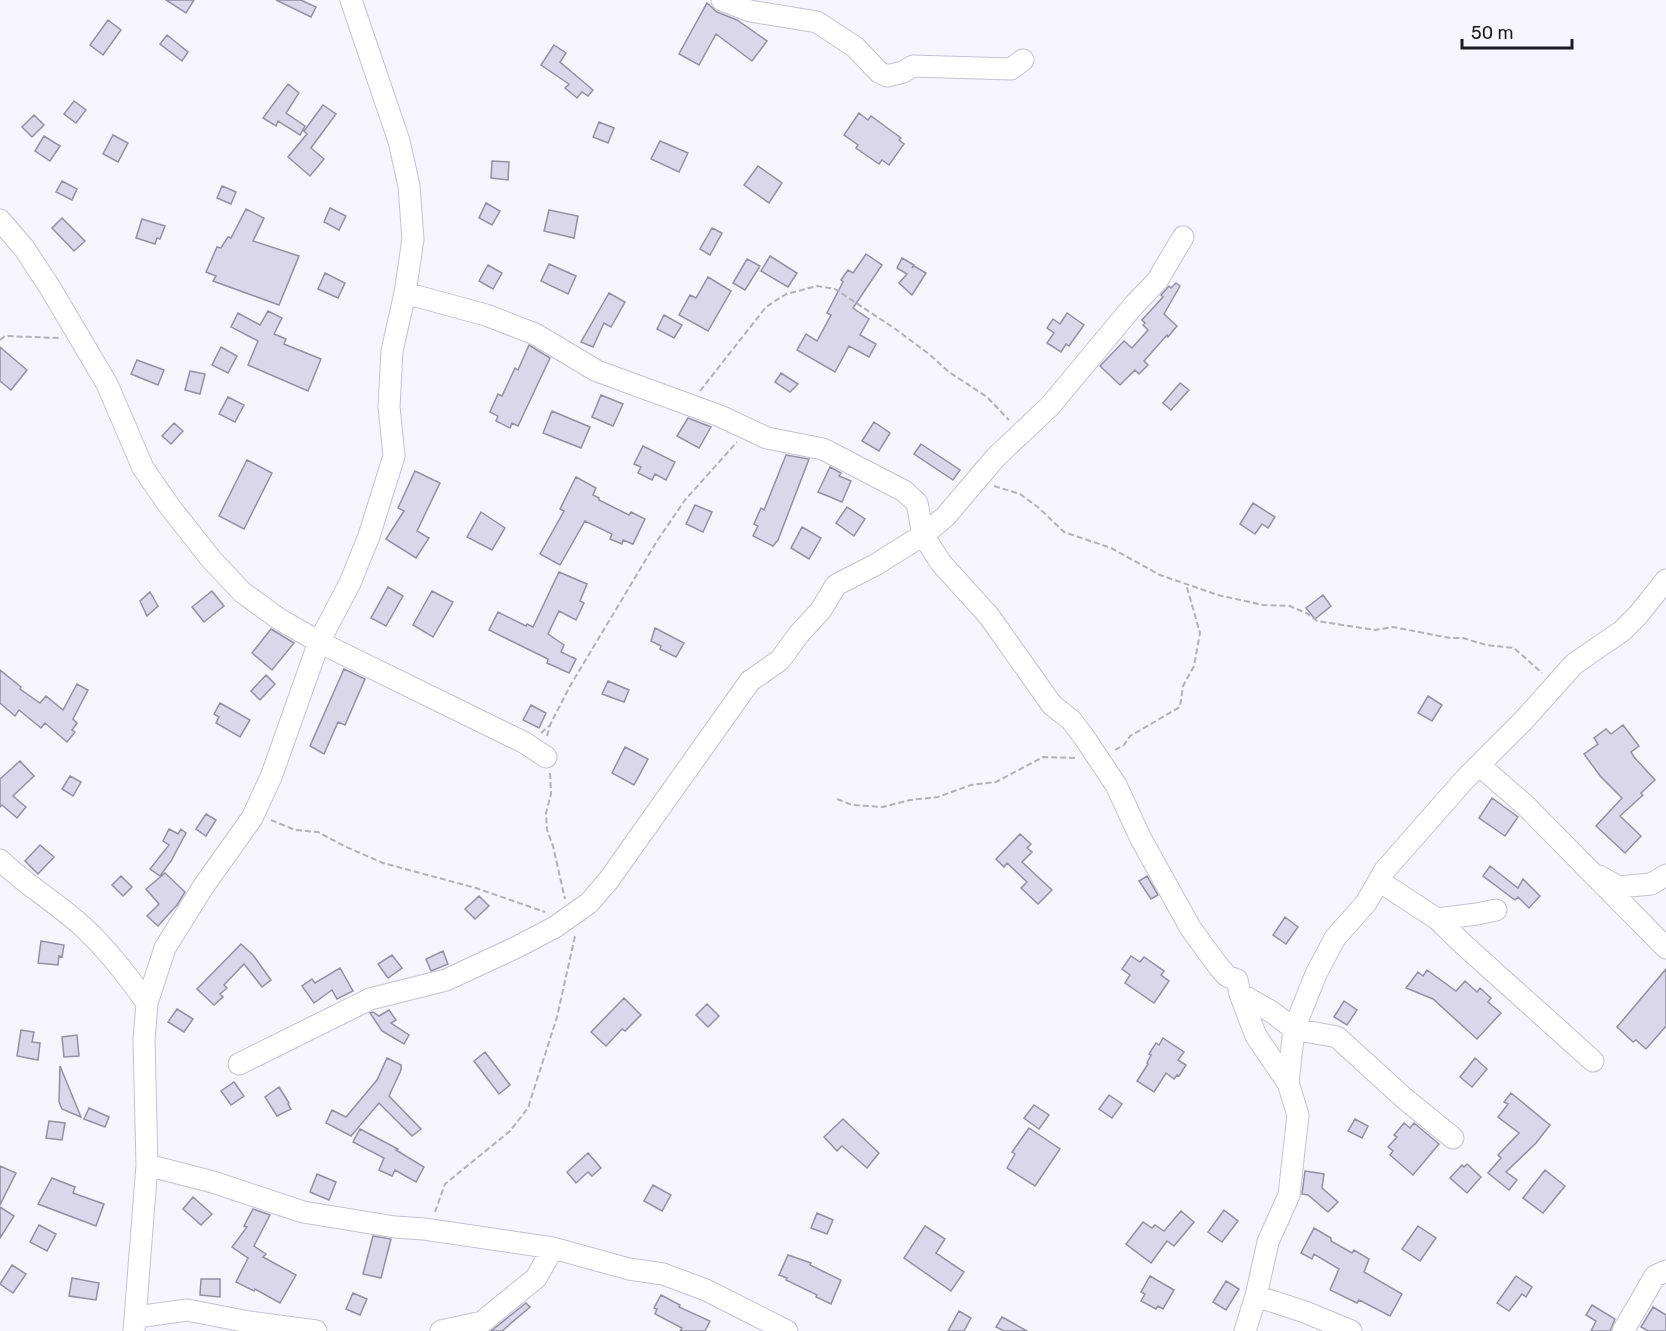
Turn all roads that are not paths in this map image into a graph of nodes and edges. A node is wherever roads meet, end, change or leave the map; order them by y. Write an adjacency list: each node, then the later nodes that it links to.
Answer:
1 (351, 0): 6 (street)
2 (722, 0): 3 (street)
3 (1023, 60)
4 (0, 220): 9 (street)
5 (1183, 237): 7 (street)
6 (405, 293): 7 (street); 9 (street)
7 (923, 535): 19 (street); 23 (street)
8 (1666, 580): 11 (street)
9 (319, 642): 10 (street); 20 (street)
10 (546, 758)
11 (1479, 765): 13 (street); 15 (street)
12 (0, 860): 20 (street)
13 (1590, 871): 14 (street); 18 (street)
14 (1666, 875)
15 (1379, 881): 17 (street); 21 (street)
16 (1496, 910): 17 (street)
17 (1437, 919): 22 (street)
18 (1666, 948)
19 (1240, 994): 21 (street); 24 (street)
20 (147, 1003): 26 (street)
21 (1294, 1029): 24 (street); 25 (street)
22 (1593, 1061)
23 (239, 1064)
24 (1288, 1083): 29 (street)
25 (1453, 1138)
26 (147, 1166): 27 (street); 30 (street)
27 (553, 1248): 32 (street); 33 (street)
28 (1666, 1271): 36 (street)
29 (1256, 1296): 34 (street); 35 (street)
30 (136, 1324): 31 (street)
31 (316, 1331)
32 (441, 1331)
33 (786, 1331)
34 (1245, 1331)
35 (1351, 1331)
36 (1623, 1331)

